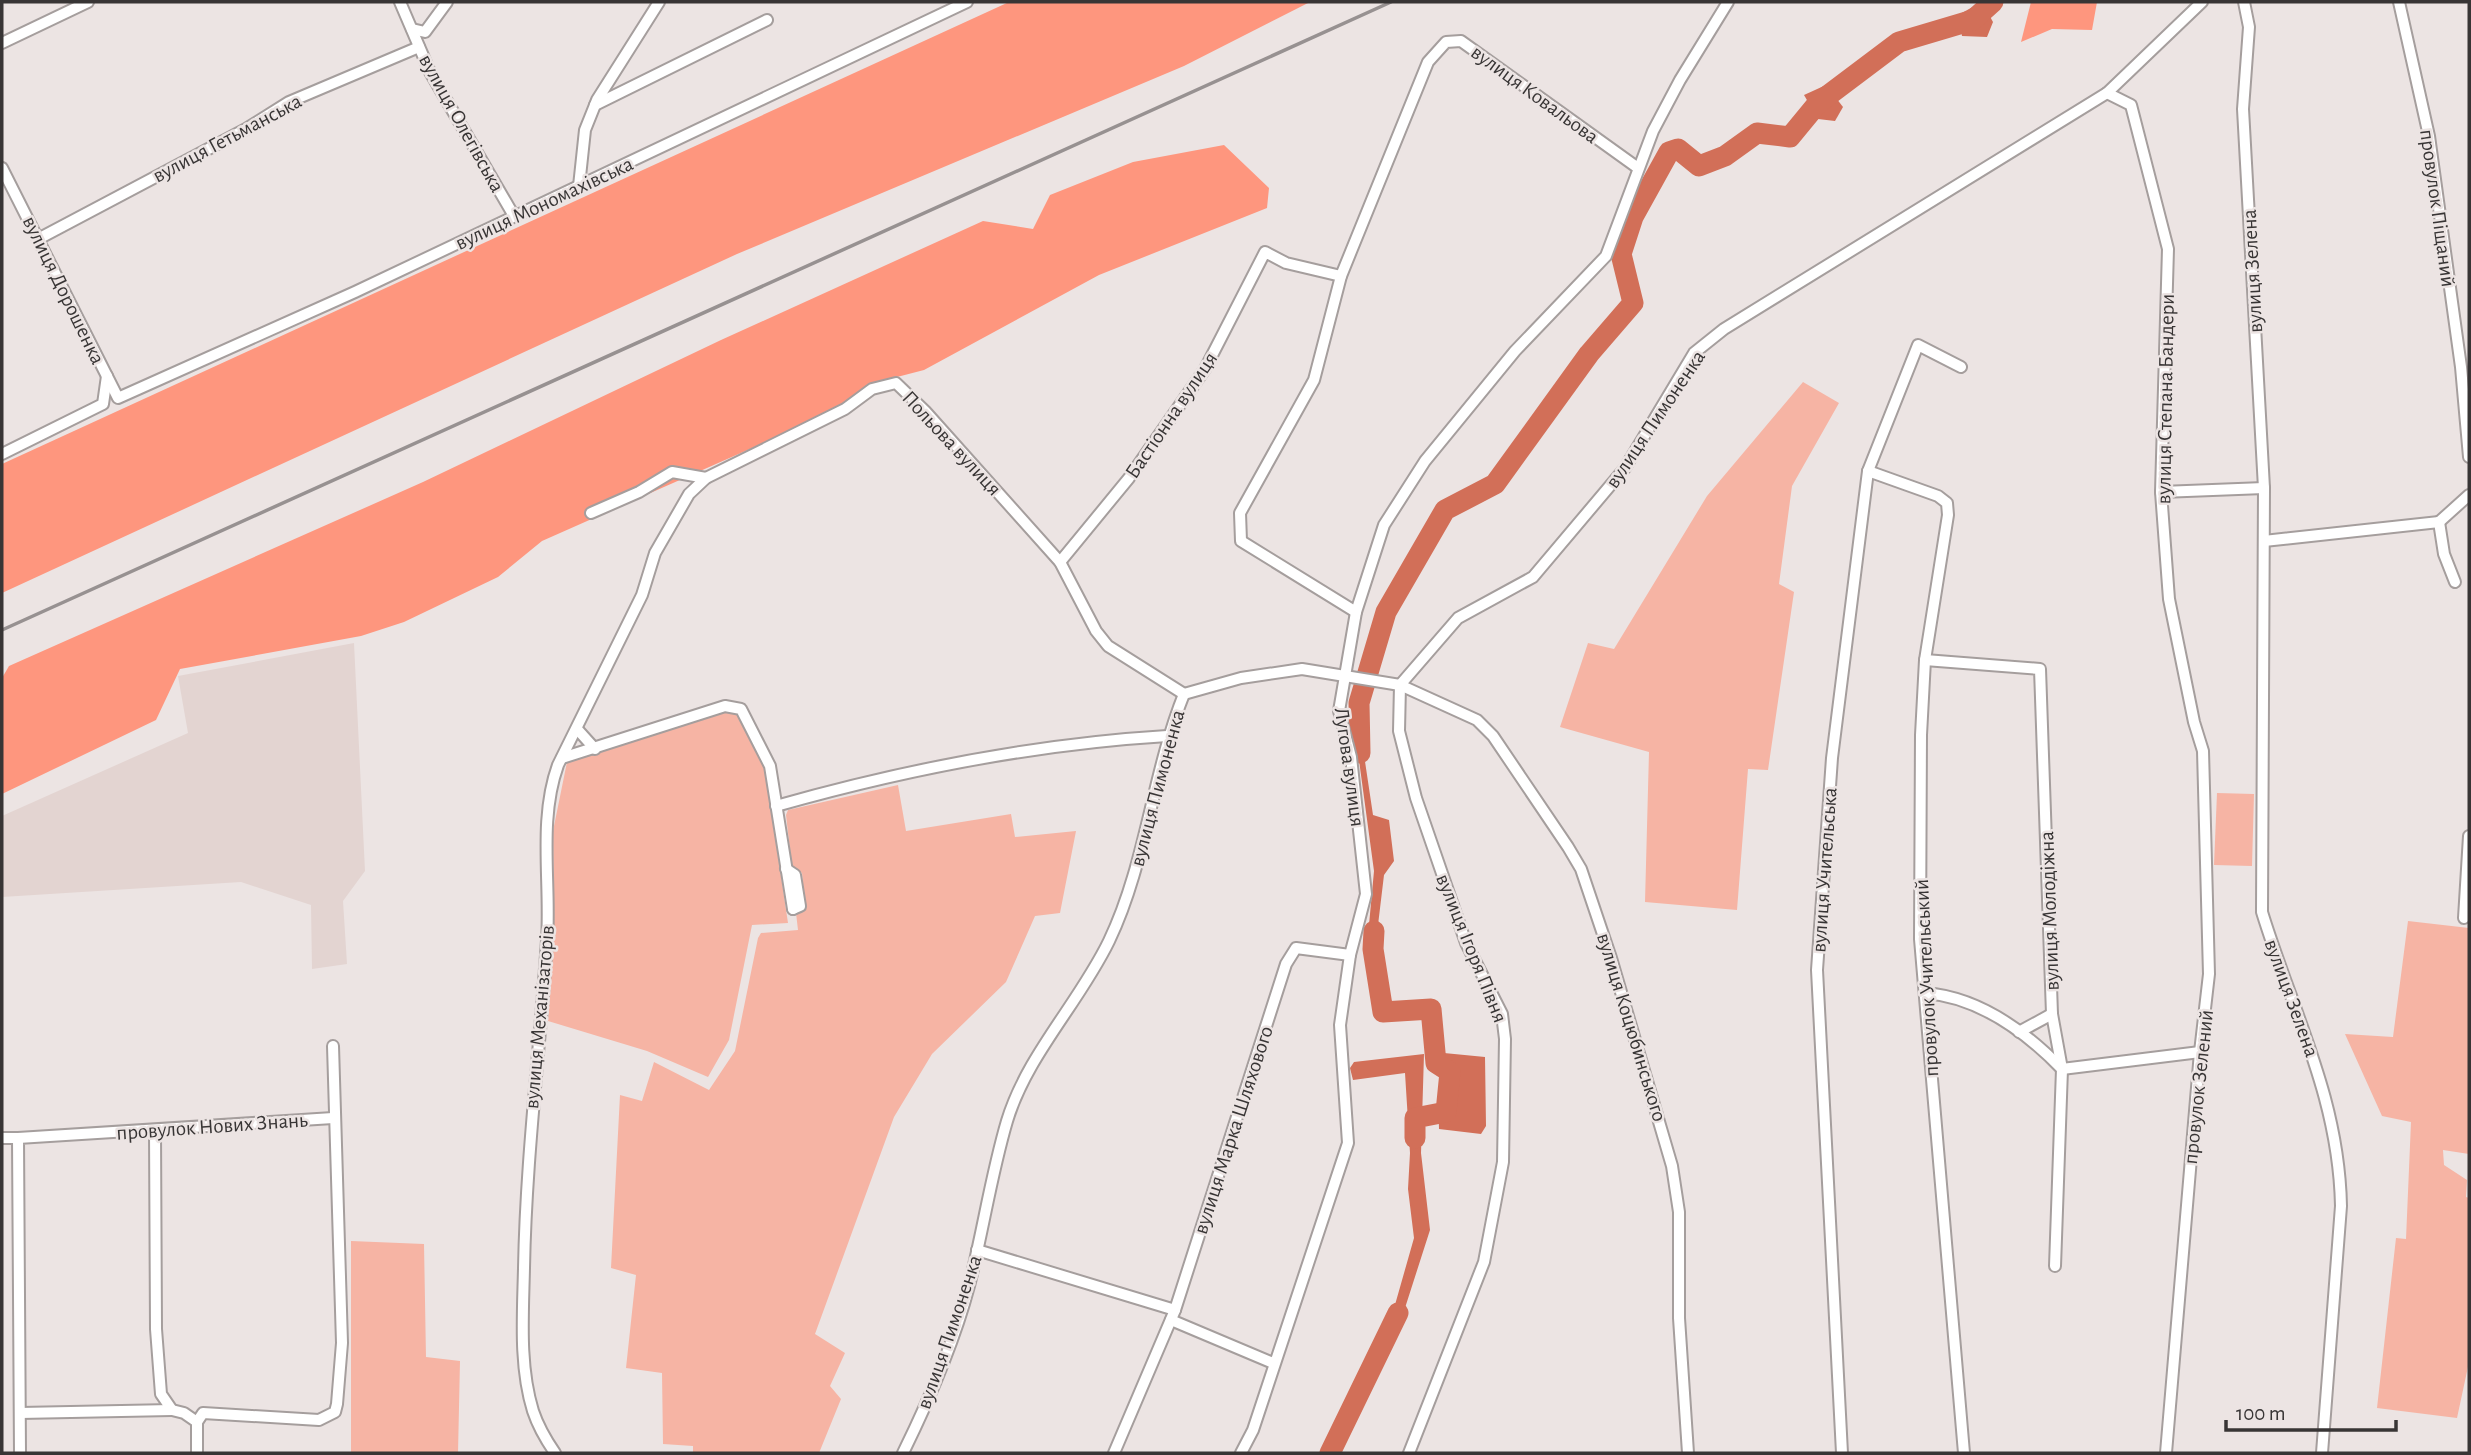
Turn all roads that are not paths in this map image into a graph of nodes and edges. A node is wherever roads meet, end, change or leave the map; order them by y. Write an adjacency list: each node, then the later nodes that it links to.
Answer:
1 (88, 2): 12 (street)
2 (400, 2): 11 (street, вулиця Олегівська)
3 (447, 2): 11 (street, вулиця Олегівська)
4 (659, 2): 15 (street)
5 (967, 2): 18 (street, вулиця Мономахівська)
6 (1728, 2): 17 (street)
7 (2202, 2): 14 (street, вулиця Пимоненка)
8 (2244, 2): 29 (street, вулиця Зелена)
9 (2399, 2): 26 (street, провулок Піщаний)
10 (767, 20): 15 (street)
11 (412, 29): 13 (street, вулиця Олегівська)
12 (2, 44)
13 (419, 47): 19 (street, вулиця Олегівська); 20 (street, вулиця Гетьманська)
14 (2107, 93): 30 (street, вулиця Степана Бандери); 41 (street, вулиця Пимоненка)
15 (595, 105): 18 (street)
16 (2, 168): 20 (street, вулиця Дорошенка)
17 (1638, 168): 21 (street, вулиця Ковальова); 38 (street)
18 (579, 186): 19 (street, вулиця Мономахівська)
19 (514, 216): 24 (street, вулиця Мономахівська)
20 (40, 238): 23 (street, вулиця Дорошенка)
21 (1341, 276): 35 (street, Бастіонна вулиця); 38 (street, вулиця Ковальова)
22 (1961, 367): 27 (street, вулиця Учительська)
23 (107, 375): 24 (street, вулиця Дорошенка); 25 (street, вулиця Дорошенка)
24 (118, 397)
25 (2, 454)
26 (2469, 457)
27 (1868, 471): 39 (street, провулок Учительський); 78 (street, вулиця Учительська)
28 (706, 478): 32 (street); 35 (street, Польова вулиця); 37 (street, Польова вулиця)
29 (2264, 488): 30 (street); 34 (street, вулиця Зелена)
30 (2161, 492): 43 (street, вулиця Степана Бандери)
31 (2469, 495): 33 (street)
32 (591, 513)
33 (2439, 522): 34 (street); 36 (street)
34 (2263, 541): 81 (street, вулиця Зелена)
35 (1060, 562): 42 (street, Польова вулиця)
36 (2455, 582)
37 (642, 595): 44 (street, вулиця Механізаторів)
38 (1356, 612): 40 (street)
39 (1925, 660): 53 (street, провулок Учительський); 54 (street, вулиця Молодіжна)
40 (1345, 674): 41 (street, вулиця Пимоненка); 42 (street, вулиця Пимоненка); 52 (street, Лугова вулиця)
41 (1400, 685): 76 (street, вулиця Ігоря Півня); 77 (street, вулиця Коцюбинського)
42 (1184, 694): 45 (street, вулиця Пимоненка)
43 (2194, 722): 57 (street, провулок Зелений)
44 (577, 729): 46 (street); 47 (street, вулиця Механізаторів)
45 (1167, 736): 48 (street); 63 (street, вулиця Пимоненка)
46 (595, 749): 47 (street); 48 (street)
47 (562, 758): 72 (street, вулиця Механізаторів)
48 (776, 806): 50 (street)
49 (2469, 836): 51 (street)
50 (786, 869)
51 (2464, 918)
52 (1350, 955): 65 (street, вулиця Марка Шляхового); 66 (street)
53 (1925, 992): 55 (street); 79 (street, провулок Учительський)
54 (2052, 1014): 55 (street); 58 (street, вулиця Молодіжна)
55 (2019, 1032): 58 (street)
56 (333, 1046): 59 (street, провулок Нових Знань)
57 (2200, 1052): 58 (street); 80 (street, провулок Зелений)
58 (2062, 1069): 64 (street, вулиця Молодіжна)
59 (333, 1118): 60 (street, провулок Нових Знань); 69 (street, провулок Нових Знань)
60 (155, 1131): 62 (street, провулок Нових Знань); 67 (street)
61 (2, 1138): 62 (street, провулок Нових Знань)
62 (18, 1138): 68 (street)
63 (977, 1250): 65 (street); 73 (street, вулиця Пимоненка)
64 (2055, 1266)
65 (1173, 1315): 66 (street); 74 (street, вулиця Марка Шляхового)
66 (1273, 1363): 75 (street)
67 (172, 1410): 68 (street); 69 (street)
68 (20, 1413): 70 (street)
69 (197, 1422): 71 (street)
70 (20, 1453)
71 (197, 1453)
72 (555, 1453)
73 (903, 1453)
74 (1114, 1453)
75 (1241, 1453)
76 (1409, 1453)
77 (1688, 1453)
78 (1842, 1453)
79 (1964, 1453)
80 (2166, 1453)
81 (2322, 1453)

